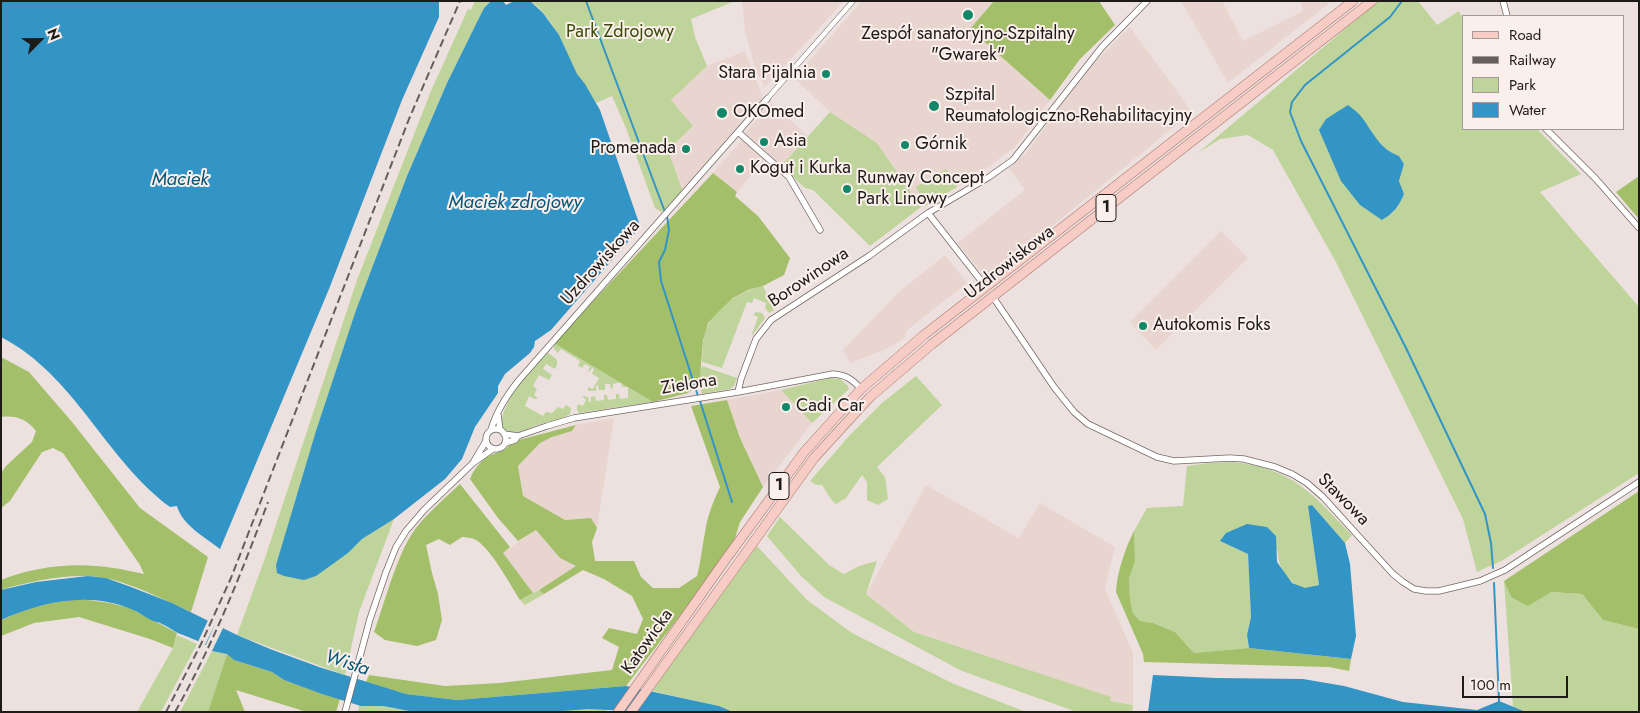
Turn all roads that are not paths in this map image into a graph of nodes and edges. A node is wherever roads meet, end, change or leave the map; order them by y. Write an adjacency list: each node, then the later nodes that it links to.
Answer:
1 (853, 1): 7 (street, Uzdrowiskowa)
2 (1148, 1): 10 (street, Borowinowa)
3 (1353, 1): 13 (main road, Uzdrowiskowa / 1)
4 (1372, 1): 15 (main road, Uzdrowiskowa / 1)
5 (1503, 1): 6 (street)
6 (1507, 15)
7 (766, 99): 9 (street, Uzdrowiskowa)
8 (1547, 130): 11 (street)
9 (738, 132): 12 (street); 18 (street, Uzdrowiskowa)
10 (928, 213): 14 (street); 17 (street, Borowinowa)
11 (1639, 228)
12 (820, 230)
13 (998, 278): 14 (main road, Uzdrowiskowa / 1); 15 (main road)
14 (986, 288): 16 (main road, Uzdrowiskowa / 1)
15 (993, 297): 26 (street, Stawowa); 28 (main road, Uzdrowiskowa / 1)
16 (861, 389): 17 (street, Zielona); 27 (main road, Uzdrowiskowa / 1)
17 (738, 392): 21 (street, Zielona)
18 (498, 415): 19 (street, Uzdrowiskowa); 20 (street)
19 (491, 430): 20 (street); 22 (street)
20 (502, 432): 21 (street, Zielona); 23 (street)
21 (518, 436): 23 (street, Zielona)
22 (486, 441): 24 (street); 25 (street)
23 (505, 443): 24 (street)
24 (493, 449): 25 (street)
25 (473, 463): 29 (street)
26 (1639, 482)
27 (704, 590): 30 (main road, Katowicka / 1)
28 (714, 596): 31 (main road, Katowicka / 1)
29 (345, 712)
30 (618, 712)
31 (632, 712)

